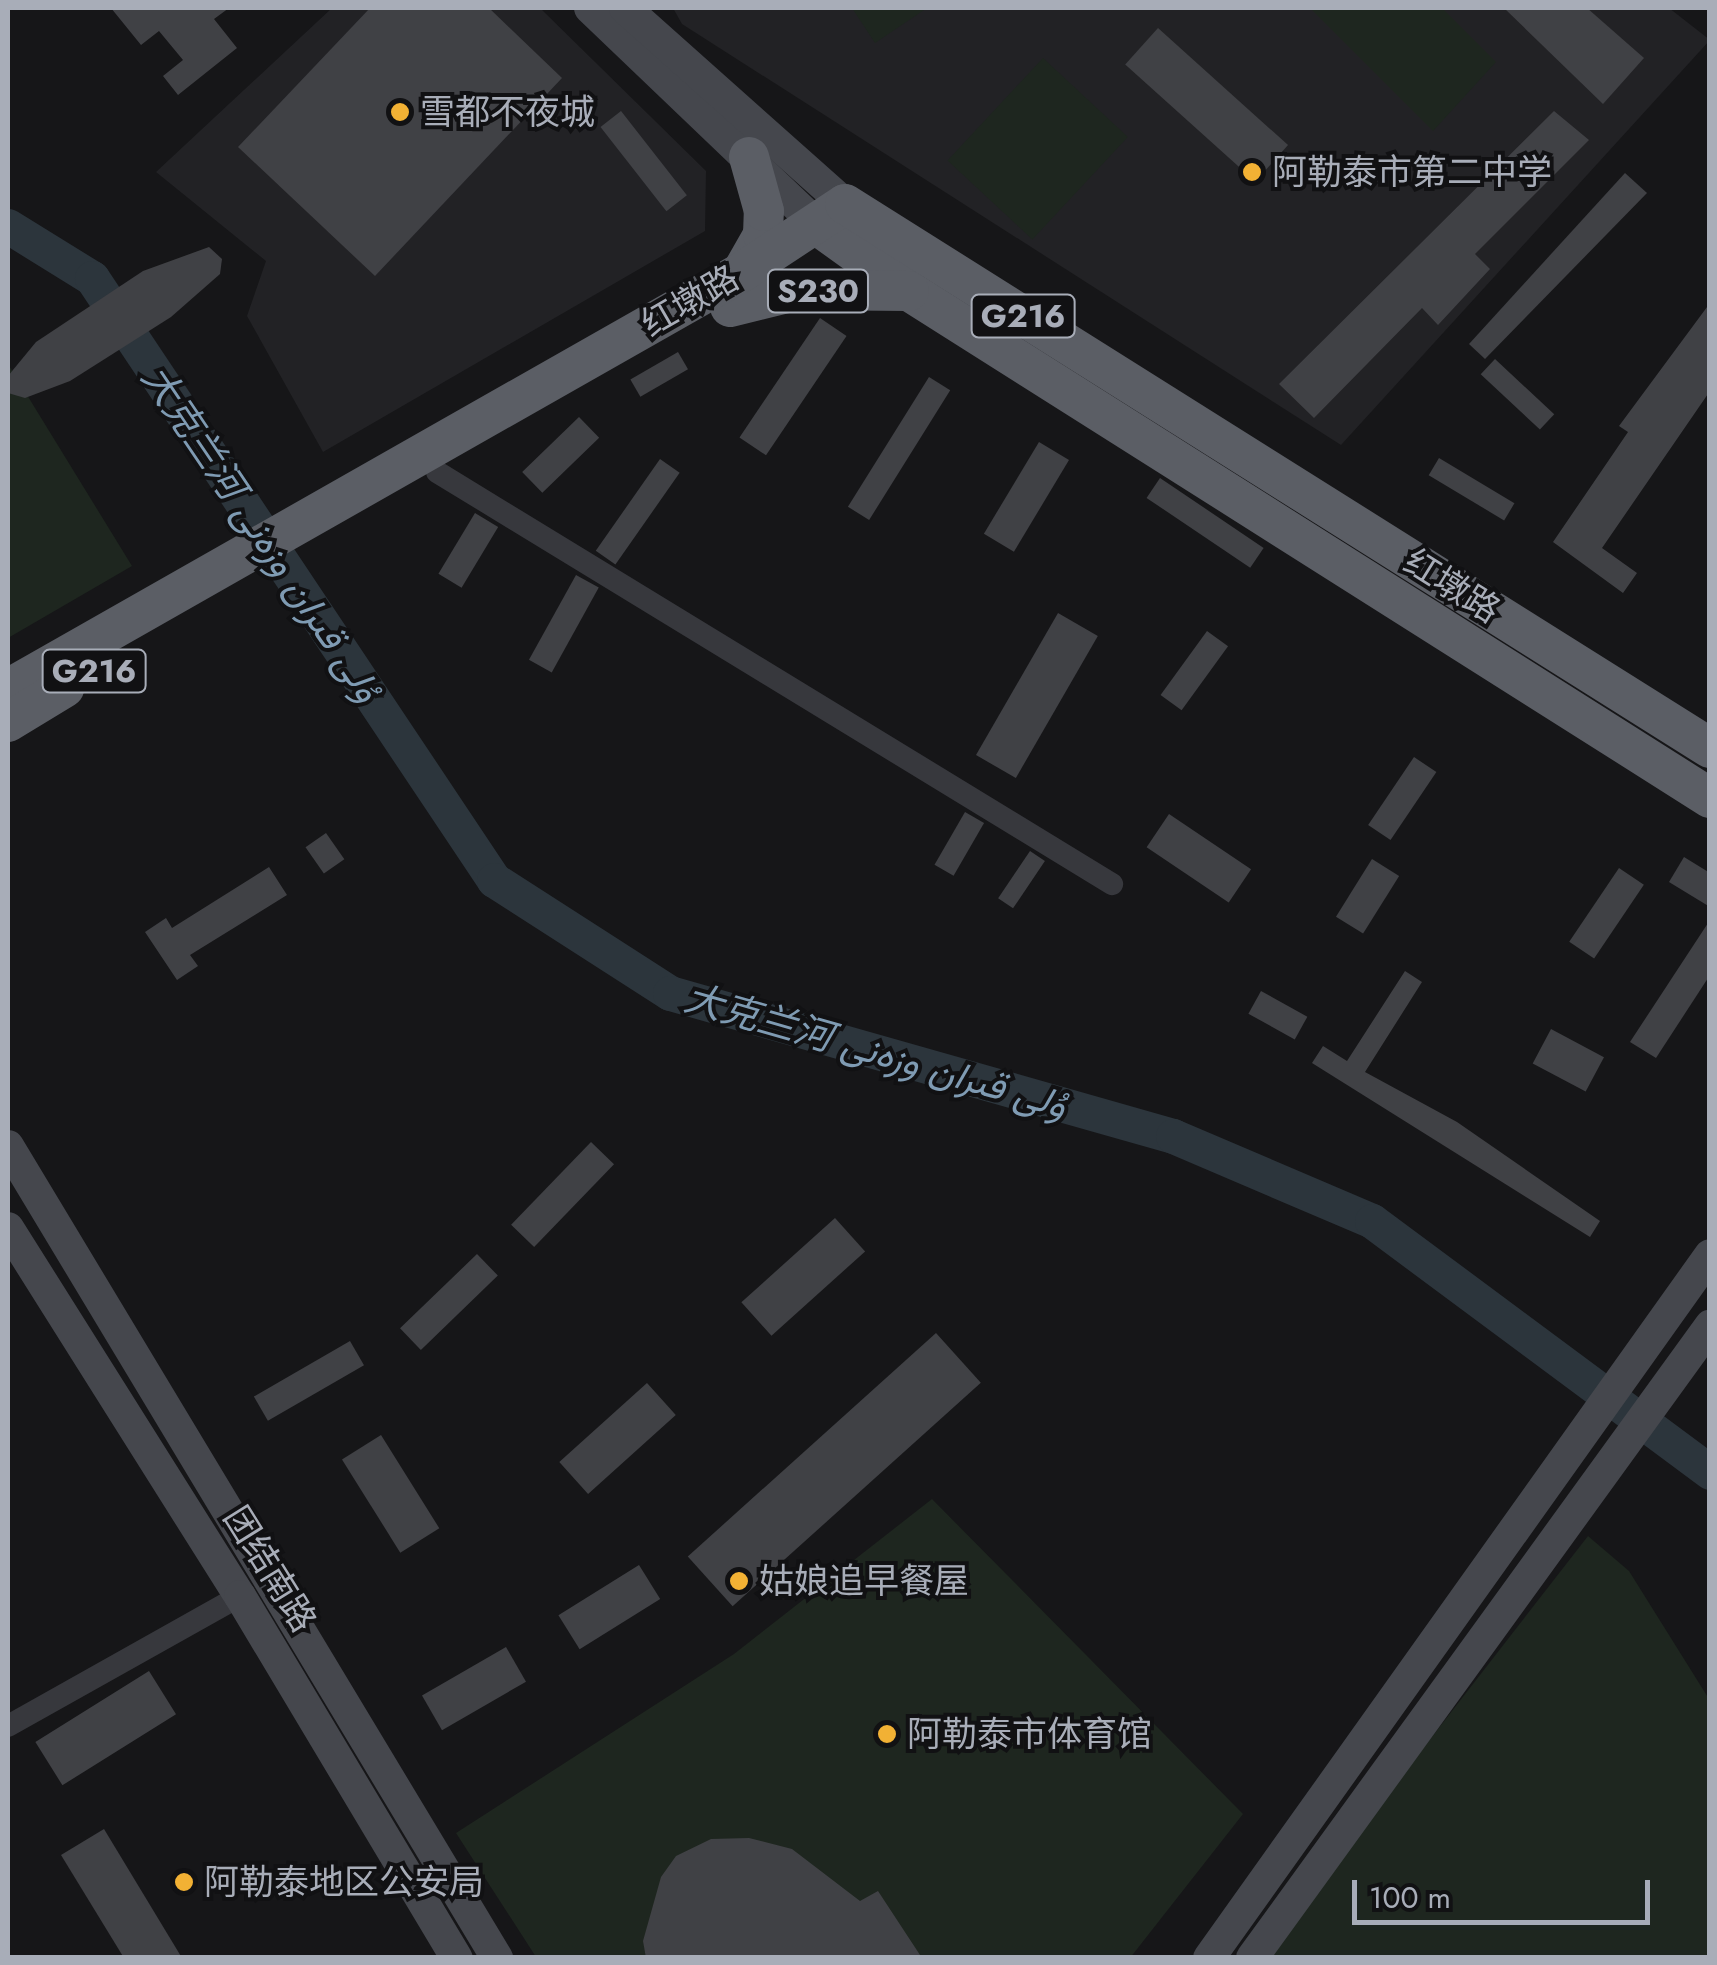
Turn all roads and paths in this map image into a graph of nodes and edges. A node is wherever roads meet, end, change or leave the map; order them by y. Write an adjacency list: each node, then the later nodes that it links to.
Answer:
1 (590, 8): 3 (main road)
2 (625, 8): 4 (main road)
3 (749, 157): 4 (main road); 5 (highway)
4 (841, 222): 5 (highway, 红墩路 / G216); 6 (highway, G216); 12 (highway, 红墩路 / G216)
5 (736, 290): 6 (highway, S230); 7 (highway, 红墩路 / G216); 8 (highway, 红墩路 / G216)
6 (909, 291): 13 (highway, 红墩路 / G216)
7 (437, 472): 8 (highway, 红墩路 / G216); 14 (street)
8 (334, 516): 9 (highway, 红墩路 / G216)
9 (169, 612): 10 (highway, 红墩路 / G216); 11 (highway, 红墩路 / G216)
10 (8, 689)
11 (8, 722)
12 (1710, 748)
13 (1710, 798)
14 (1112, 884)
15 (8, 1146): 22 (main road)
16 (8, 1228): 19 (main road, 团结南路)
17 (1710, 1254): 23 (main road)
18 (1710, 1326): 24 (main road)
19 (240, 1596): 20 (street); 21 (main road, 团结南路)
20 (8, 1726)
21 (457, 1958)
22 (497, 1958)
23 (1209, 1958)
24 (1252, 1958)

